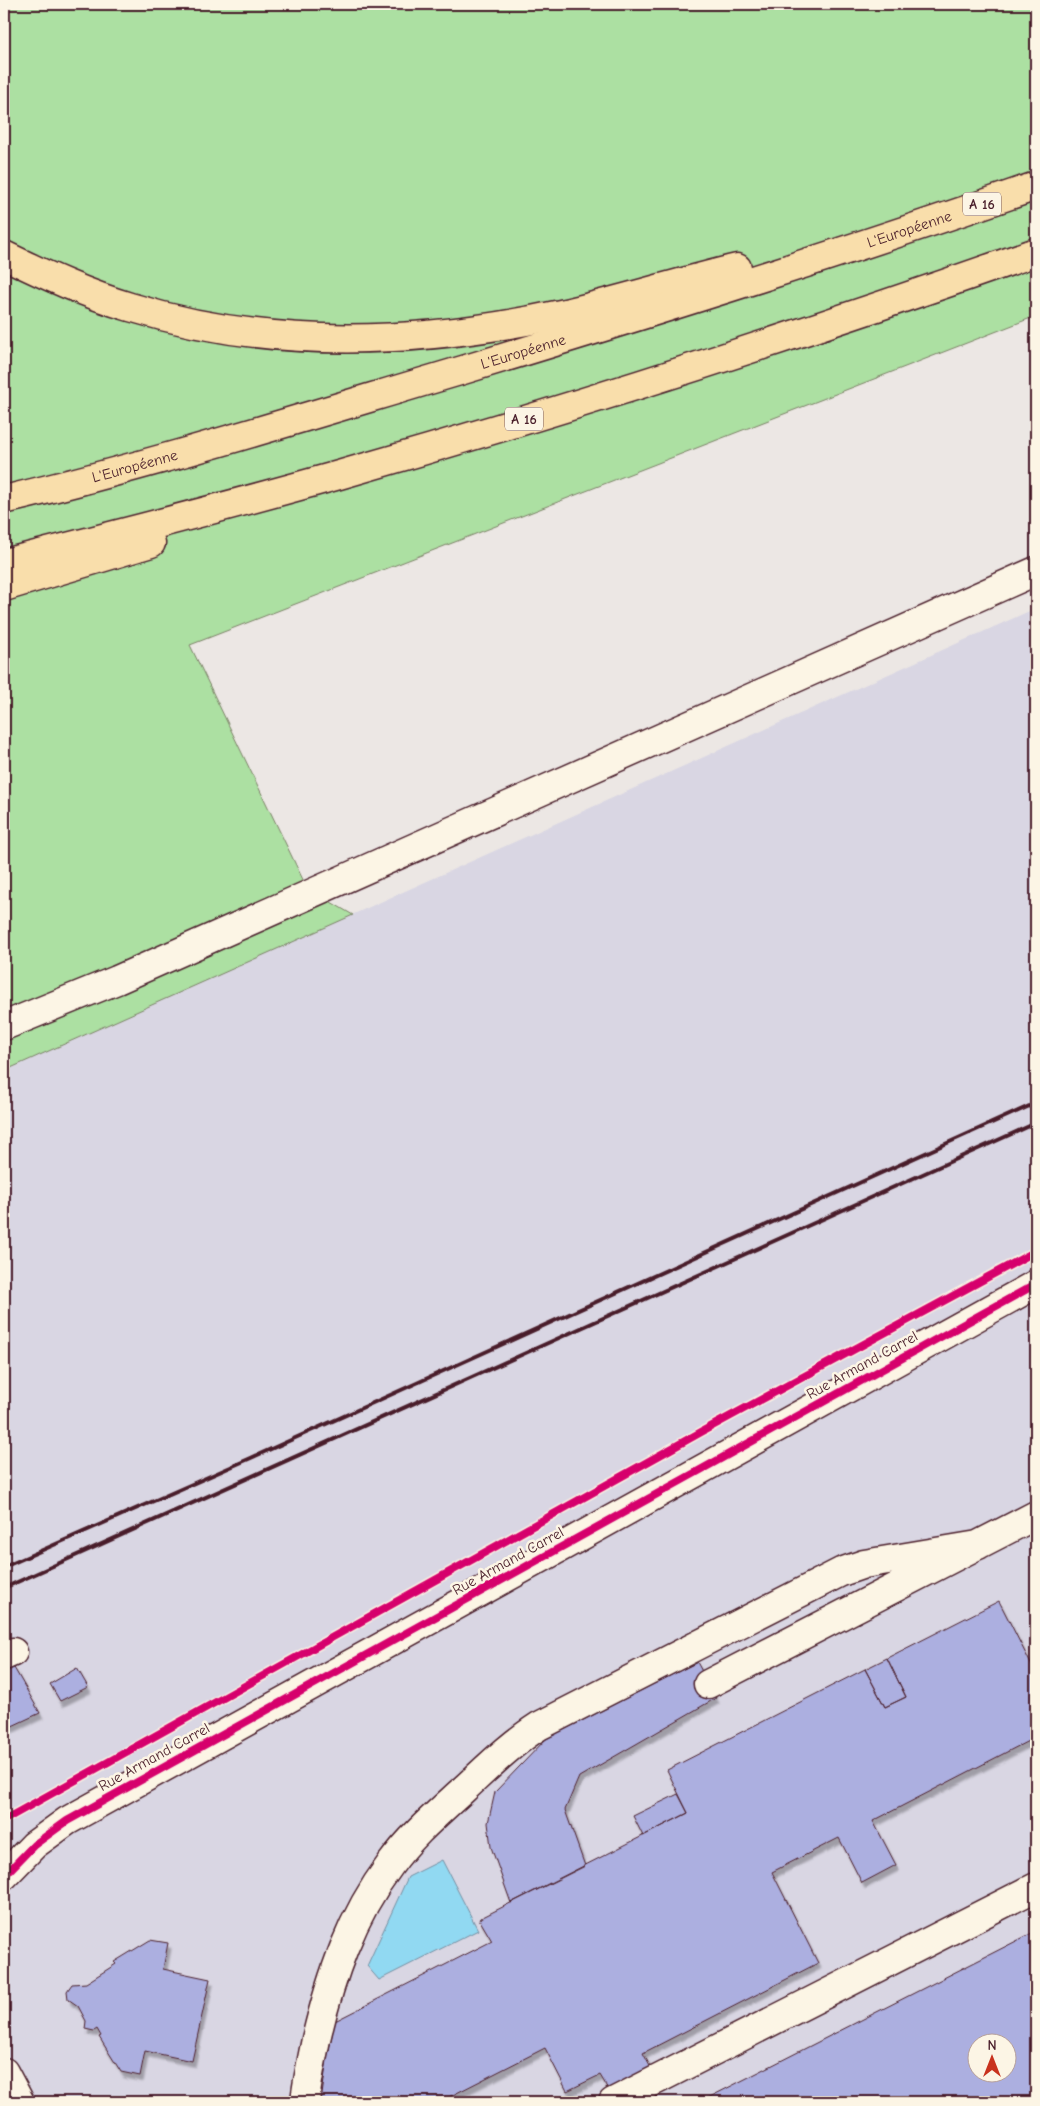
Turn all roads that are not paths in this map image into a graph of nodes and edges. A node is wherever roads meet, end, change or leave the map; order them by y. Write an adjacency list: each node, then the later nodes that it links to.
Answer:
1 (1036, 186): 2 (highway, L'Européenne / A 16)
2 (928, 223): 4 (highway); 6 (highway, L'Européenne / A 16)
3 (1036, 252): 5 (highway, A 16)
4 (4, 255)
5 (457, 439): 7 (highway, A 16); 9 (highway)
6 (4, 500)
7 (4, 563)
8 (1036, 571): 10 (street)
9 (4, 587)
10 (4, 1026)
11 (1036, 1284): 15 (street, Rue Armand Carrel)
12 (1036, 1515): 13 (street)
13 (978, 1545): 14 (street); 19 (street)
14 (708, 1684)
15 (4, 1876)
16 (1036, 1887): 20 (street)
17 (4, 2072): 18 (street)
18 (20, 2102)
19 (305, 2102)
20 (613, 2102)

